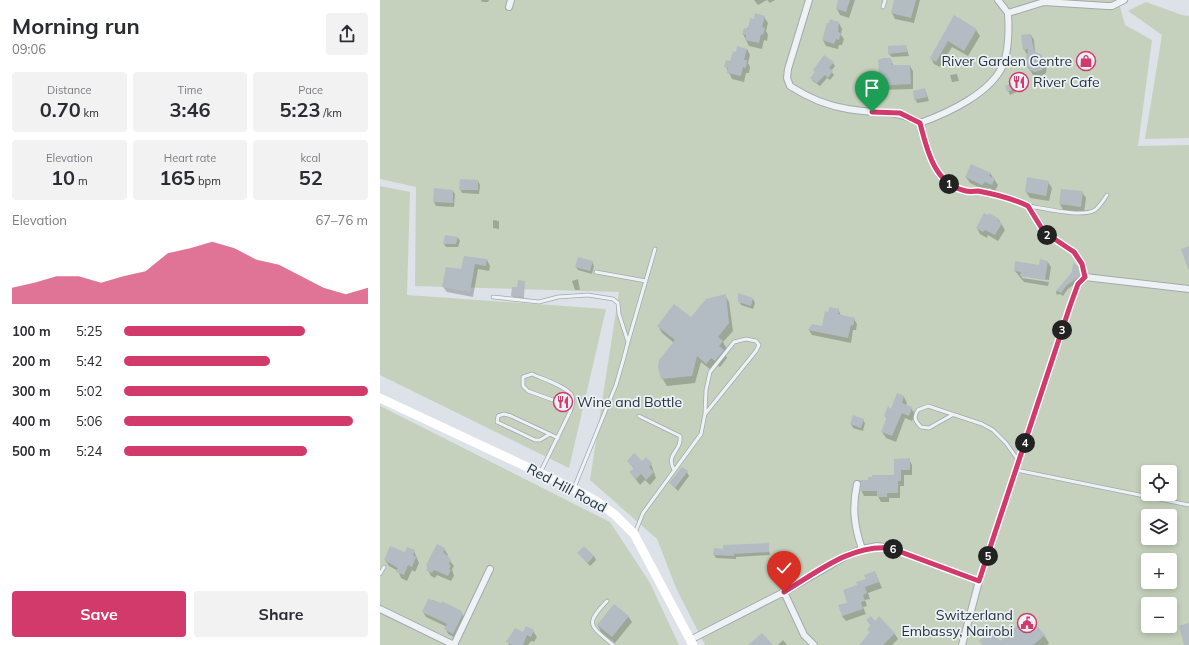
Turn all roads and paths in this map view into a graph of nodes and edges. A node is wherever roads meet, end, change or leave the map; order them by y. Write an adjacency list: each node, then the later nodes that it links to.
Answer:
1 (511, 0): 6 (street)
2 (809, 0): 9 (street)
3 (885, 0): 7 (lane)
4 (998, 0): 8 (street)
5 (1123, 1): 8 (street)
6 (509, 7)
7 (883, 7)
8 (1008, 13): 9 (street)
9 (920, 123): 11 (street)
10 (1107, 195): 11 (lane)
11 (1028, 206): 14 (street)
12 (655, 249): 15 (lane)
13 (596, 272): 15 (lane)
14 (1085, 277): 16 (street); 26 (street)
15 (646, 281): 18 (lane)
16 (1189, 290)
17 (493, 297): 18 (lane)
18 (628, 342): 31 (lane)
19 (380, 398): 29 (main road, Red Hill Road)
20 (572, 407): 20 (lane); 25 (lane)
21 (705, 414): 21 (lane); 27 (lane)
22 (952, 415): 22 (lane); 26 (lane)
23 (639, 416): 27 (lane)
24 (550, 434): 24 (lane); 25 (lane)
25 (558, 438): 29 (lane)
26 (1019, 461): 28 (street)
27 (674, 470): 33 (lane)
28 (1016, 470): 32 (lane); 38 (street)
29 (540, 473): 31 (main road, Red Hill Road)
30 (857, 484): 34 (street)
31 (574, 489): 33 (main road, Red Hill Road)
32 (1189, 505)
33 (634, 534): 42 (main road, Red Hill Road)
34 (862, 549): 38 (street); 39 (street)
35 (384, 566): 37 (lane)
36 (490, 569): 43 (street)
37 (380, 574)
38 (979, 581): 46 (street)
39 (784, 592): 42 (street); 45 (street)
40 (607, 601): 44 (lane)
41 (380, 609): 43 (street)
42 (689, 643)
43 (454, 645)
44 (613, 645)
45 (814, 645)
46 (962, 645)

